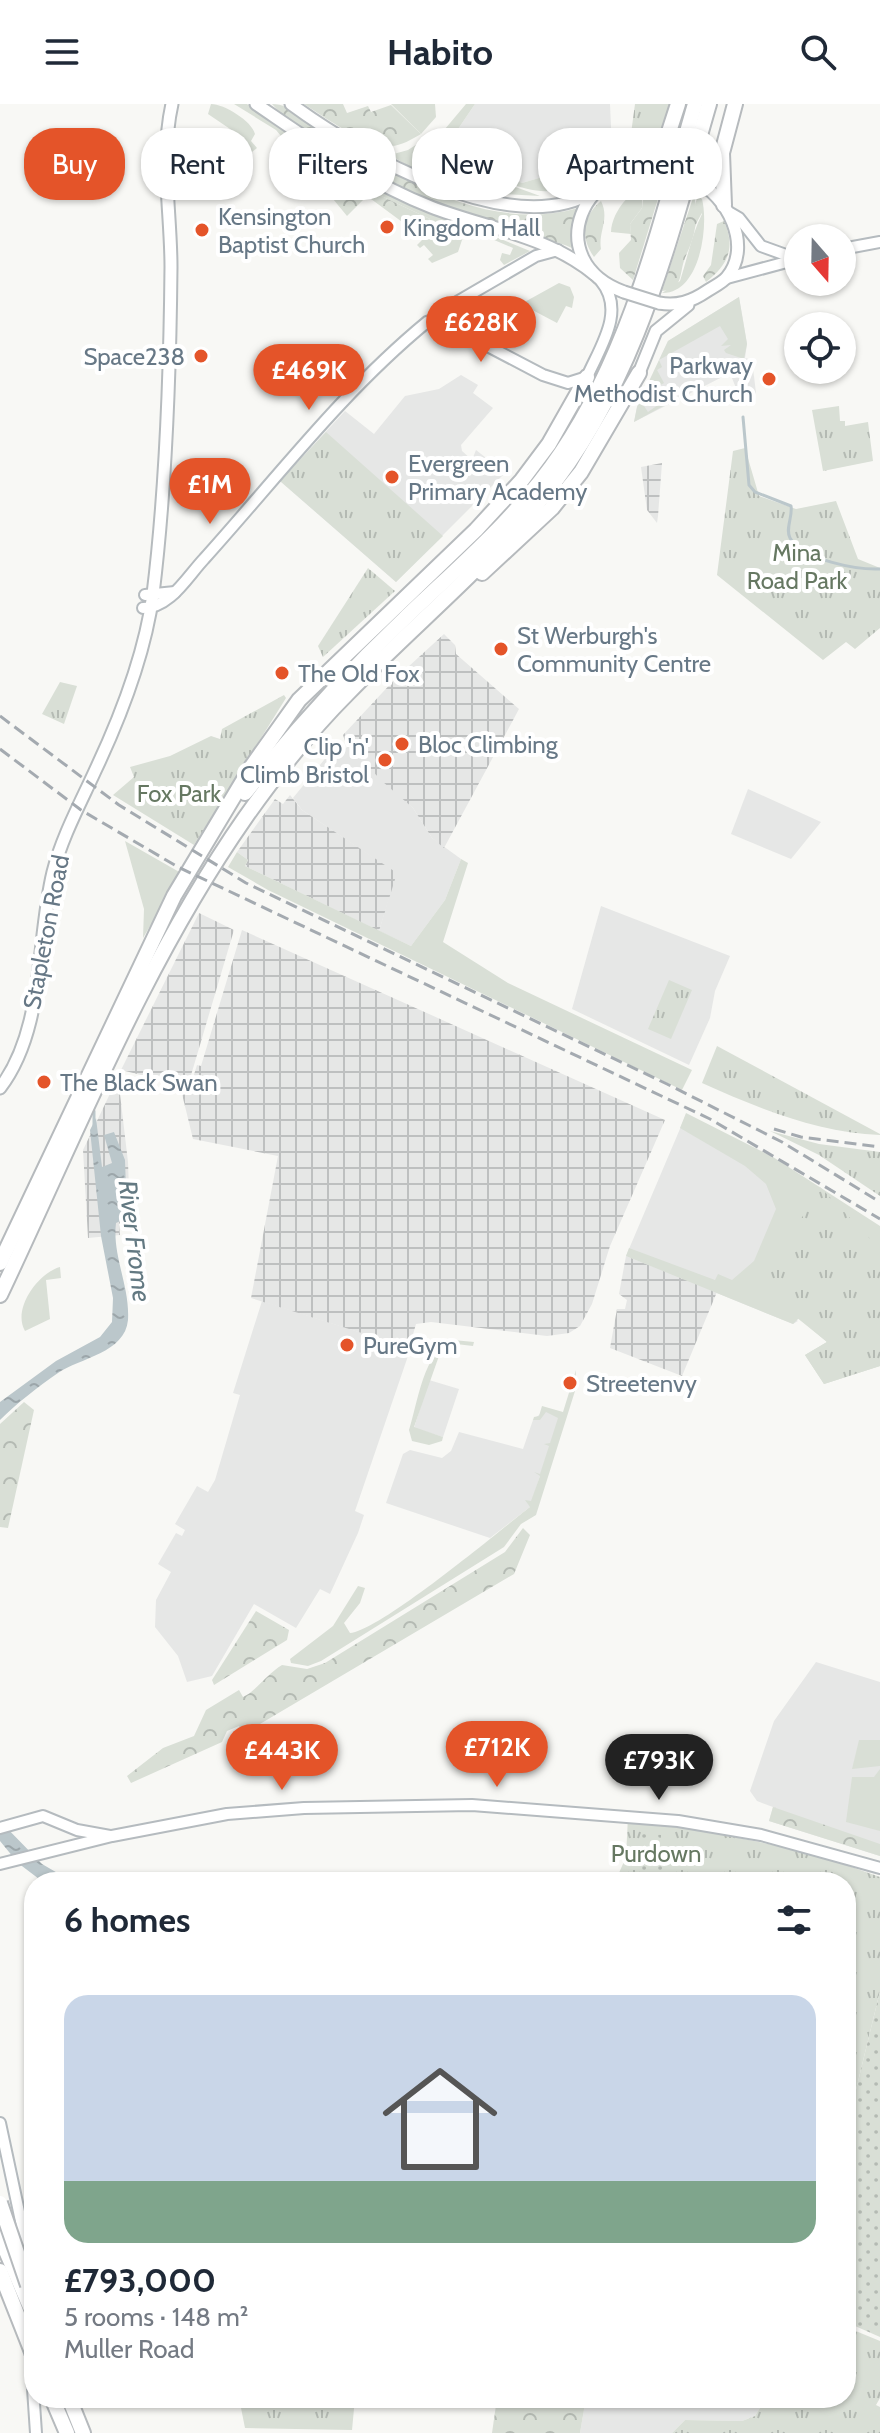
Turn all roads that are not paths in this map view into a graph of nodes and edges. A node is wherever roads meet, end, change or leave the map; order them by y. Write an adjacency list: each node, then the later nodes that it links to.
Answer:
1 (172, 104): 26 (main road, Stapleton Road)
2 (256, 104): 9 (main road)
3 (265, 104): 9 (main road)
4 (291, 104): 11 (main road)
5 (678, 104): 10 (highway)
6 (695, 104): 28 (highway)
7 (709, 104): 27 (highway)
8 (735, 104): 14 (highway)
9 (277, 118): 17 (main road)
10 (670, 128)
11 (581, 200)
12 (588, 200): 20 (main road)
13 (720, 200): 14 (main road, bridge)
14 (726, 208): 18 (main road); 21 (main road)
15 (880, 242): 16 (main road)
16 (856, 246)
17 (560, 249): 20 (main road); 23 (main road)
18 (784, 254)
19 (784, 263): 21 (main road)
20 (598, 277): 22 (main road, bridge); 25 (main road)
21 (727, 278): 22 (main road)
22 (698, 297): 24 (main road)
23 (437, 316): 25 (main road); 26 (main road)
24 (639, 373): 27 (highway)
25 (587, 377): 28 (highway)
26 (148, 602): 29 (main road, Stapleton Road)
27 (406, 637): 31 (highway)
28 (215, 831): 30 (highway)
29 (0, 1088)
30 (0, 1263)
31 (0, 1295)
32 (0, 1828): 33 (main road)
33 (112, 1836): 34 (main road); 35 (main road)
34 (5, 1862)
35 (880, 1868)
36 (0, 2123): 37 (main road)
37 (14, 2189): 39 (main road); 42 (main road)
38 (0, 2203): 45 (highway, bridge)
39 (0, 2213)
40 (0, 2230): 43 (main road)
41 (0, 2237): 47 (highway)
42 (24, 2242)
43 (24, 2261)
44 (0, 2271): 48 (highway)
45 (24, 2274)
46 (0, 2293): 49 (highway)
47 (24, 2293)
48 (24, 2331)
49 (24, 2337)
50 (33, 2408): 54 (main road)
51 (59, 2408): 53 (highway)
52 (71, 2408): 53 (highway)
53 (74, 2430)
54 (36, 2433)

